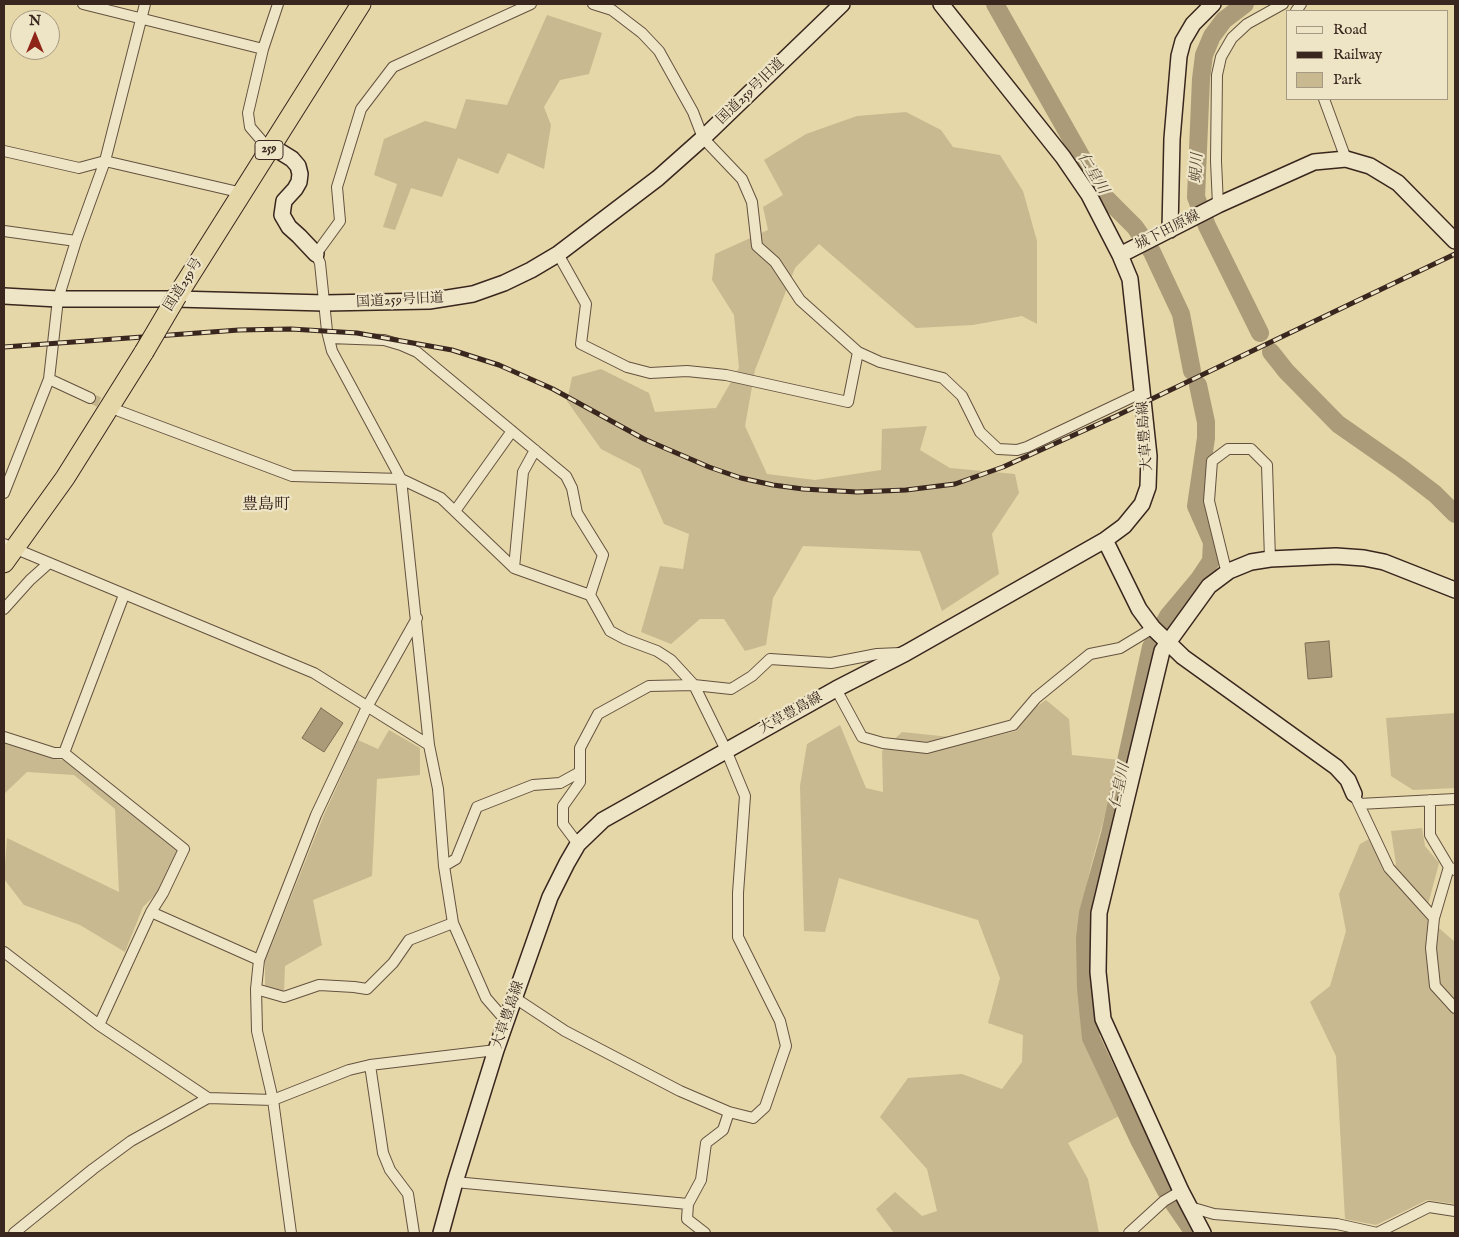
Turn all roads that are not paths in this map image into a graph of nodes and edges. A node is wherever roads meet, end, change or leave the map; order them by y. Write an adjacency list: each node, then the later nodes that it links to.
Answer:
1 (83, 4): 12 (street)
2 (145, 4): 12 (street)
3 (278, 4): 13 (street)
4 (361, 4): 16 (highway, 国道259号 / 259)
5 (531, 4): 27 (street)
6 (593, 4): 11 (street)
7 (842, 4): 15 (street, 国道259号旧道)
8 (941, 4): 26 (street, 城下田原線)
9 (1213, 4): 22 (street)
10 (1283, 4): 21 (street)
11 (614, 7): 15 (street)
12 (141, 18): 13 (street); 19 (street)
13 (263, 49): 16 (street)
14 (1324, 100): 18 (street)
15 (703, 138): 28 (street, 国道259号旧道); 33 (street)
16 (271, 146): 20 (highway, 国道259号 / 259); 27 (street)
17 (4, 151): 19 (street)
18 (1346, 159): 21 (street, 城下田原線); 25 (street, 城下田原線)
19 (105, 161): 20 (street); 24 (street)
20 (242, 194): 44 (highway, 国道259号 / 259, bridge)
21 (1218, 205): 22 (street, 城下田原線)
22 (1170, 230): 26 (street, 城下田原線)
23 (4, 231): 24 (street)
24 (76, 241): 30 (street)
25 (1455, 241)
26 (1126, 252): 35 (street, 大草豊島線)
27 (316, 254): 31 (street)
28 (558, 254): 31 (street, 国道259号旧道); 33 (street)
29 (4, 296): 30 (street, 国道259号旧道)
30 (58, 299): 31 (street, 国道259号旧道); 34 (street)
31 (325, 303): 32 (street)
32 (329, 338): 38 (street); 40 (street)
33 (858, 352): 35 (street)
34 (49, 379): 36 (street); 41 (street)
35 (1143, 392): 43 (street, 大草豊島線)
36 (90, 398)
37 (118, 411): 40 (street)
38 (512, 431): 39 (street); 42 (street)
39 (536, 450): 47 (street); 51 (street)
40 (401, 479): 42 (street); 53 (street)
41 (4, 493)
42 (454, 511): 47 (street)
43 (1105, 540): 54 (street); 56 (street, 大草豊島線)
44 (7, 552): 46 (street)
45 (1270, 559): 48 (street); 48 (street); 49 (street)
46 (49, 564): 50 (street); 52 (street)
47 (514, 568): 51 (street)
48 (1229, 572): 55 (street)
49 (1455, 590)
50 (124, 595): 59 (street); 63 (street)
51 (590, 596): 57 (street)
52 (4, 609)
53 (417, 617): 59 (street); 61 (street)
54 (1153, 628): 55 (street); 58 (street)
55 (1168, 642): 65 (street); 87 (street)
56 (906, 653): 57 (street); 58 (street, 大草豊島線)
57 (694, 685): 62 (street); 64 (street)
58 (836, 689): 62 (street, 大草豊島線)
59 (367, 707): 61 (street); 75 (street)
60 (4, 737): 63 (street)
61 (429, 745): 69 (street)
62 (726, 750): 68 (street, 大草豊島線); 85 (street)
63 (64, 753): 71 (street)
64 (580, 772): 68 (street); 69 (street)
65 (1356, 799): 67 (street); 72 (street)
66 (1455, 799): 67 (street)
67 (1430, 800): 70 (street)
68 (578, 844): 77 (street, 大草豊島線)
69 (444, 866): 73 (street)
70 (1452, 869): 72 (street)
71 (151, 912): 75 (street); 80 (street)
72 (1434, 918): 78 (street)
73 (454, 923): 76 (street); 79 (street)
74 (4, 952): 80 (street)
75 (259, 960): 76 (street)
76 (256, 989): 84 (street)
77 (515, 998): 79 (street, 大草豊島線); 85 (street)
78 (1455, 1008)
79 (506, 1021): 81 (street, 大草豊島線)
80 (99, 1026): 83 (street)
81 (496, 1050): 82 (street); 86 (street, 大草豊島線)
82 (370, 1065): 84 (street); 93 (street)
83 (208, 1098): 84 (street); 91 (street)
84 (273, 1100): 92 (street)
85 (729, 1112): 88 (street)
86 (455, 1182): 88 (street); 94 (street, 大草豊島線)
87 (1182, 1191): 89 (street); 96 (street)
88 (688, 1204): 95 (street)
89 (1190, 1207): 90 (street); 97 (street)
90 (1455, 1211)
91 (14, 1233)
92 (291, 1233)
93 (414, 1233)
94 (441, 1233)
95 (705, 1233)
96 (1128, 1233)
97 (1203, 1233)

